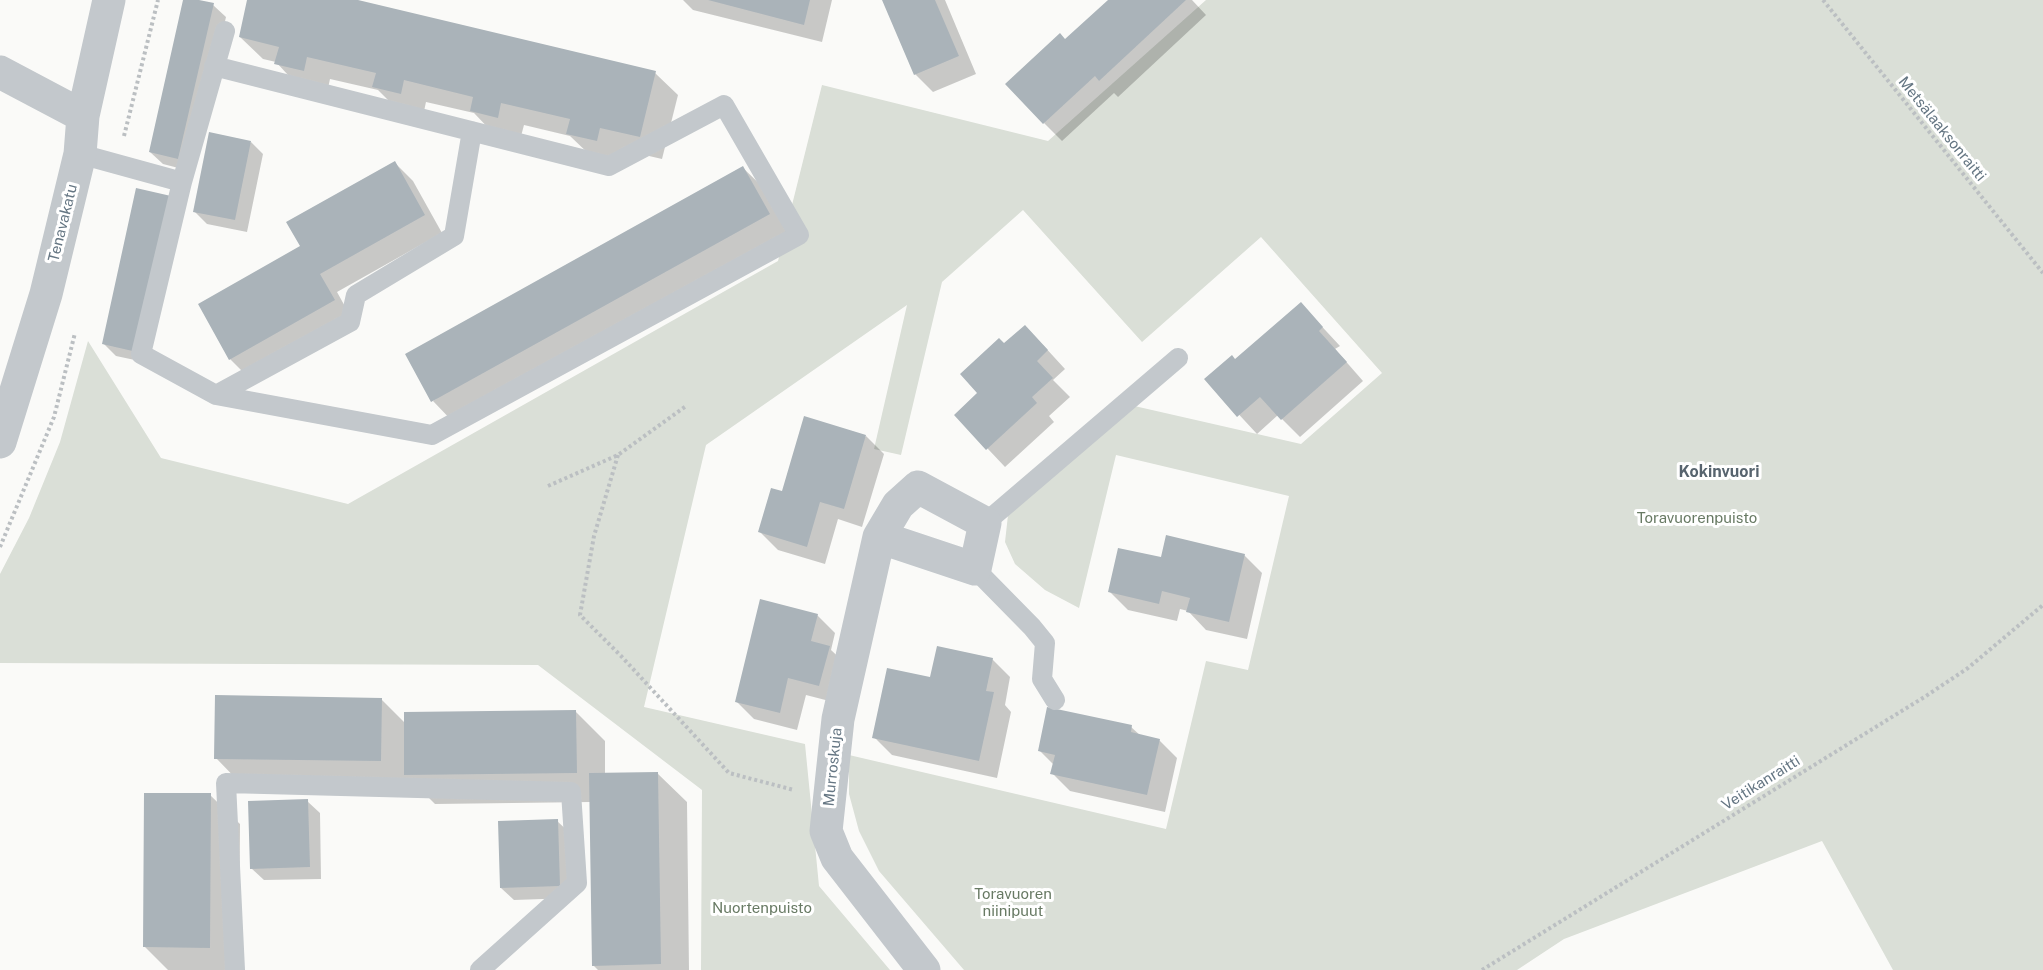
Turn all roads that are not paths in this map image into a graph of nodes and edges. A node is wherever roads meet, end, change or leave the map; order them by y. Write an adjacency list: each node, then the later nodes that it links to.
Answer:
1 (109, 0): 5 (street, Tenavakatu)
2 (225, 31): 3 (lane)
3 (214, 66): 6 (lane); 8 (lane)
4 (0, 72): 5 (street)
5 (83, 116): 7 (street, Tenavakatu)
6 (472, 131): 10 (lane); 10 (lane)
7 (80, 154): 8 (lane); 11 (street, Tenavakatu)
8 (182, 182): 10 (lane)
9 (1178, 358): 12 (lane)
10 (216, 395)
11 (0, 442)
12 (985, 523): 13 (street, Murroskuja); 14 (street)
13 (879, 537): 14 (street); 18 (street, Murroskuja)
14 (975, 569): 15 (lane)
15 (1055, 700)
16 (235, 970): 17 (lane)
17 (480, 970)
18 (924, 970)

